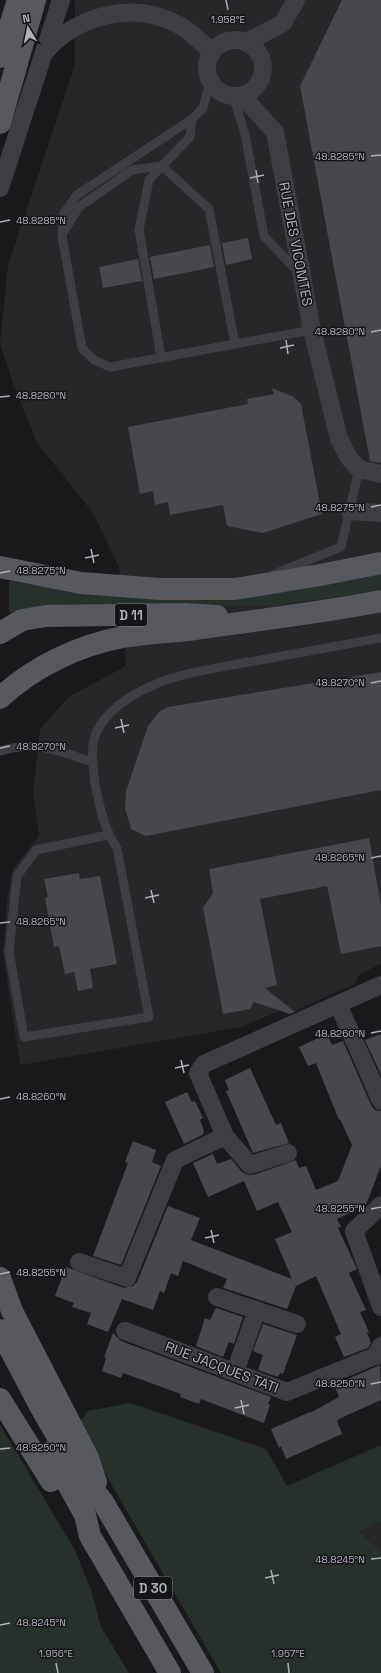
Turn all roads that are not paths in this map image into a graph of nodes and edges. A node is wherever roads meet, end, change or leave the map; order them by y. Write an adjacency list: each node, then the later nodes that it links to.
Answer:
1 (3, 0): 6 (main road)
2 (18, 0): 10 (main road)
3 (35, 0): 14 (main road)
4 (61, 0): 8 (street)
5 (296, 0): 7 (street)
6 (0, 10)
7 (247, 42): 9 (street); 12 (street)
8 (44, 52): 9 (street); 16 (street)
9 (212, 52): 11 (street)
10 (0, 57)
11 (210, 82): 12 (street); 13 (lane)
12 (237, 96): 18 (lane); 18 (street, RUE DES VICOMTES)
13 (192, 119): 15 (lane); 17 (lane)
14 (0, 123)
15 (162, 166): 17 (lane); 20 (lane); 21 (lane)
16 (0, 188)
17 (62, 236): 21 (lane)
18 (303, 278): 19 (street, RUE DES VICOMTES)
19 (312, 330): 20 (lane); 22 (street, RUE DES VICOMTES)
20 (235, 344): 21 (lane)
21 (161, 357)
22 (359, 469): 23 (street); 24 (lane)
23 (381, 474)
24 (350, 511): 25 (street); 28 (lane)
25 (381, 513)
26 (381, 563): 28 (main road, D 11)
27 (0, 567): 28 (main road, D 11)
28 (235, 589)
29 (381, 602): 30 (main road, D 11)
30 (266, 618): 31 (main road, D 11); 33 (main road)
31 (0, 633)
32 (381, 638): 35 (lane)
33 (0, 698)
34 (0, 751): 35 (lane)
35 (93, 762): 36 (lane)
36 (108, 834): 36 (lane)
37 (381, 985): 38 (street)
38 (338, 1004): 39 (street); 40 (street)
39 (381, 1101)
40 (225, 1136): 41 (street); 43 (street)
41 (288, 1153)
42 (381, 1205): 46 (street)
43 (79, 1262)
44 (0, 1278): 55 (main road)
45 (217, 1297): 47 (street)
46 (381, 1307)
47 (256, 1310): 48 (street); 53 (street)
48 (297, 1324)
49 (0, 1330): 55 (main road, D 30)
50 (125, 1331): 53 (street, RUE JACQUES TATI)
51 (381, 1346): 53 (street, RUE JACQUES TATI)
52 (0, 1359): 56 (main road, D 30)
53 (235, 1372)
54 (0, 1398): 56 (main road)
55 (103, 1502): 58 (main road, D 30)
56 (90, 1536): 57 (main road, D 30)
57 (170, 1673)
58 (203, 1673)

